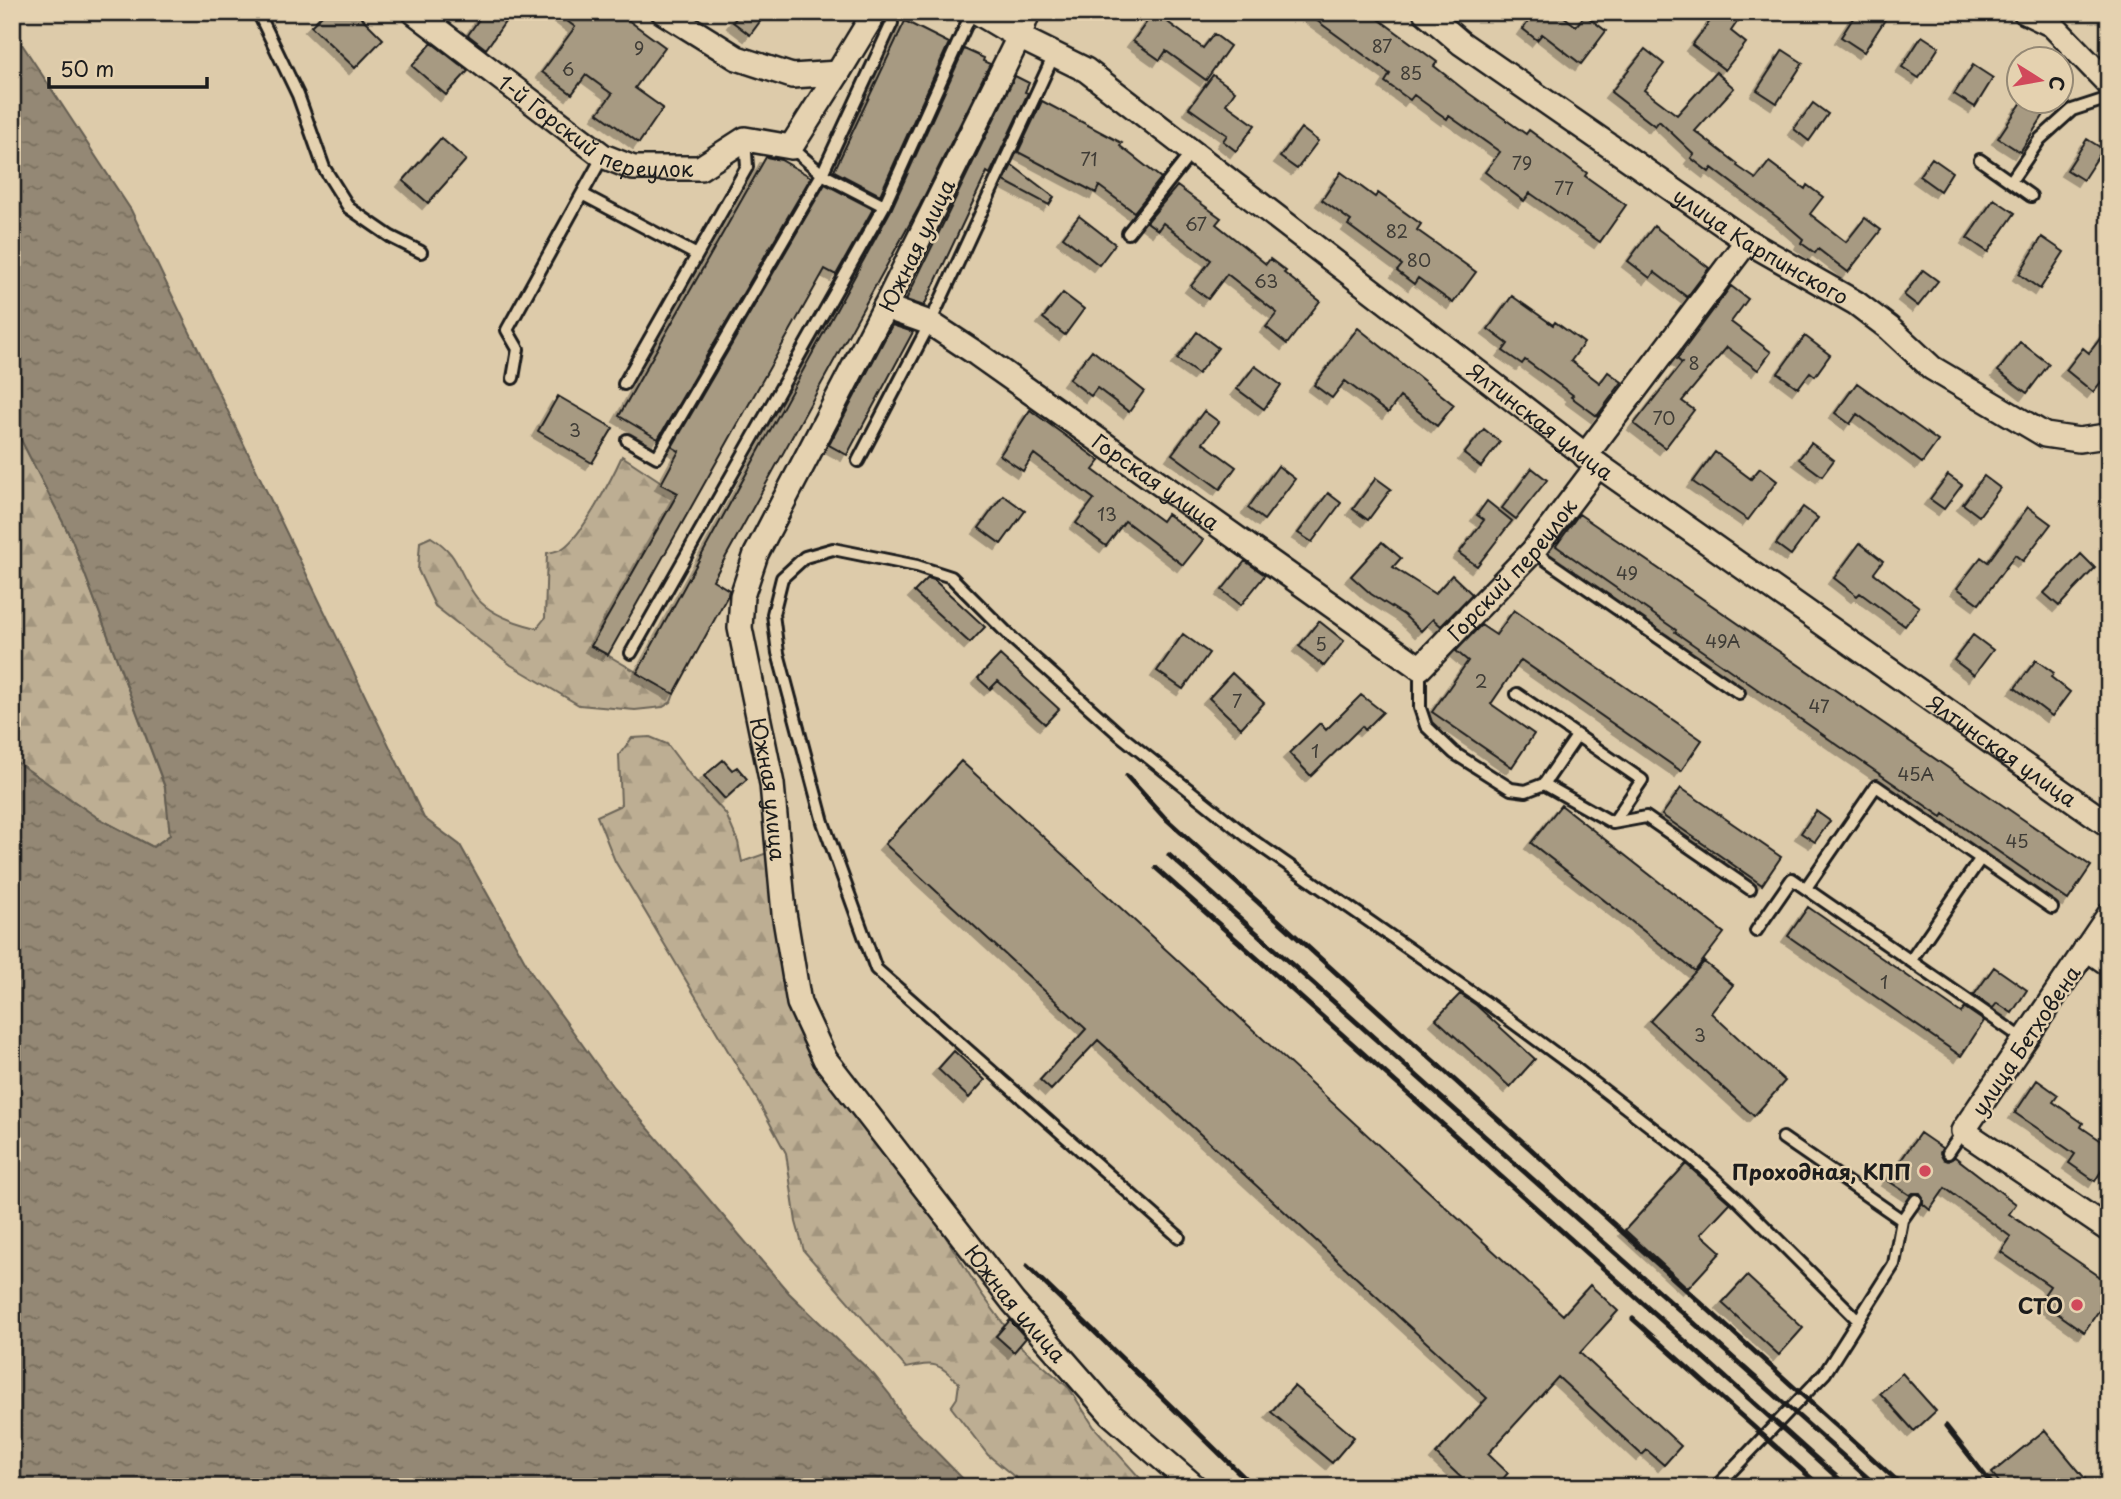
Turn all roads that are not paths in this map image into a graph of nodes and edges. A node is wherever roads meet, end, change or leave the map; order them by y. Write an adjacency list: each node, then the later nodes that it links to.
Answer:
1 (258, 12): 26 (lane)
2 (414, 12): 17 (street, 1-й Горский переулок)
3 (663, 12): 11 (street)
4 (974, 12): 9 (street, Ялтинская улица); 23 (lane)
5 (1028, 12): 9 (street, Южная улица)
6 (1425, 12): 25 (street, улица Карпинского)
7 (2025, 12): 12 (street)
8 (884, 18): 11 (street); 19 (lane)
9 (1019, 37): 10 (street, Ялтинская улица); 28 (street, Южная улица)
10 (1054, 55): 16 (street, Ялтинская улица); 29 (lane)
11 (838, 73): 15 (street)
12 (2109, 84)
13 (2109, 97): 20 (lane)
14 (745, 139): 15 (street); 17 (street, 1-й Горский переулок); 27 (lane)
15 (791, 147): 19 (lane)
16 (1192, 152): 24 (lane); 35 (street, Ялтинская улица)
17 (603, 156): 21 (lane)
18 (1980, 160): 20 (lane)
19 (822, 174): 23 (lane); 33 (lane)
20 (2011, 181): 22 (lane)
21 (582, 194): 27 (lane); 30 (lane)
22 (2031, 196)
23 (884, 206): 37 (lane)
24 (1128, 233)
25 (1747, 241): 32 (street, улица Карпинского); 35 (street, Горский переулок)
26 (421, 252)
27 (697, 255): 31 (lane)
28 (886, 307): 29 (street, Горская улица); 63 (street, Южная улица)
29 (930, 323): 34 (lane); 38 (street, Горская улица)
30 (513, 378)
31 (624, 384)
32 (2108, 435)
33 (627, 440)
34 (858, 461)
35 (1592, 461): 36 (street, Горский переулок); 44 (street, Ялтинская улица)
36 (1533, 551): 38 (street, Горский переулок); 39 (lane)
37 (631, 653)
38 (1420, 667): 42 (lane)
39 (1739, 693)
40 (1517, 694): 41 (lane)
41 (1577, 736): 42 (lane); 43 (lane)
42 (1544, 784): 43 (lane)
43 (1613, 823): 47 (lane)
44 (2109, 825)
45 (1981, 858): 46 (lane); 48 (lane); 52 (lane)
46 (1806, 888): 50 (lane); 52 (lane)
47 (1750, 889)
48 (2052, 908)
49 (2109, 915): 51 (street, улица Бетховена)
50 (1756, 931)
51 (2086, 948): 53 (street); 54 (street, улица Бетховена)
52 (1911, 960): 54 (lane)
53 (2109, 964)
54 (2025, 1040): 55 (street, улица Бетховена)
55 (1963, 1130): 57 (lane); 60 (street)
56 (1783, 1138): 59 (lane)
57 (1948, 1153)
58 (1916, 1200): 59 (lane)
59 (1902, 1220): 62 (lane)
60 (2109, 1230)
61 (1179, 1237): 62 (lane)
62 (1858, 1320): 64 (lane)
63 (1195, 1487)
64 (1716, 1487)

